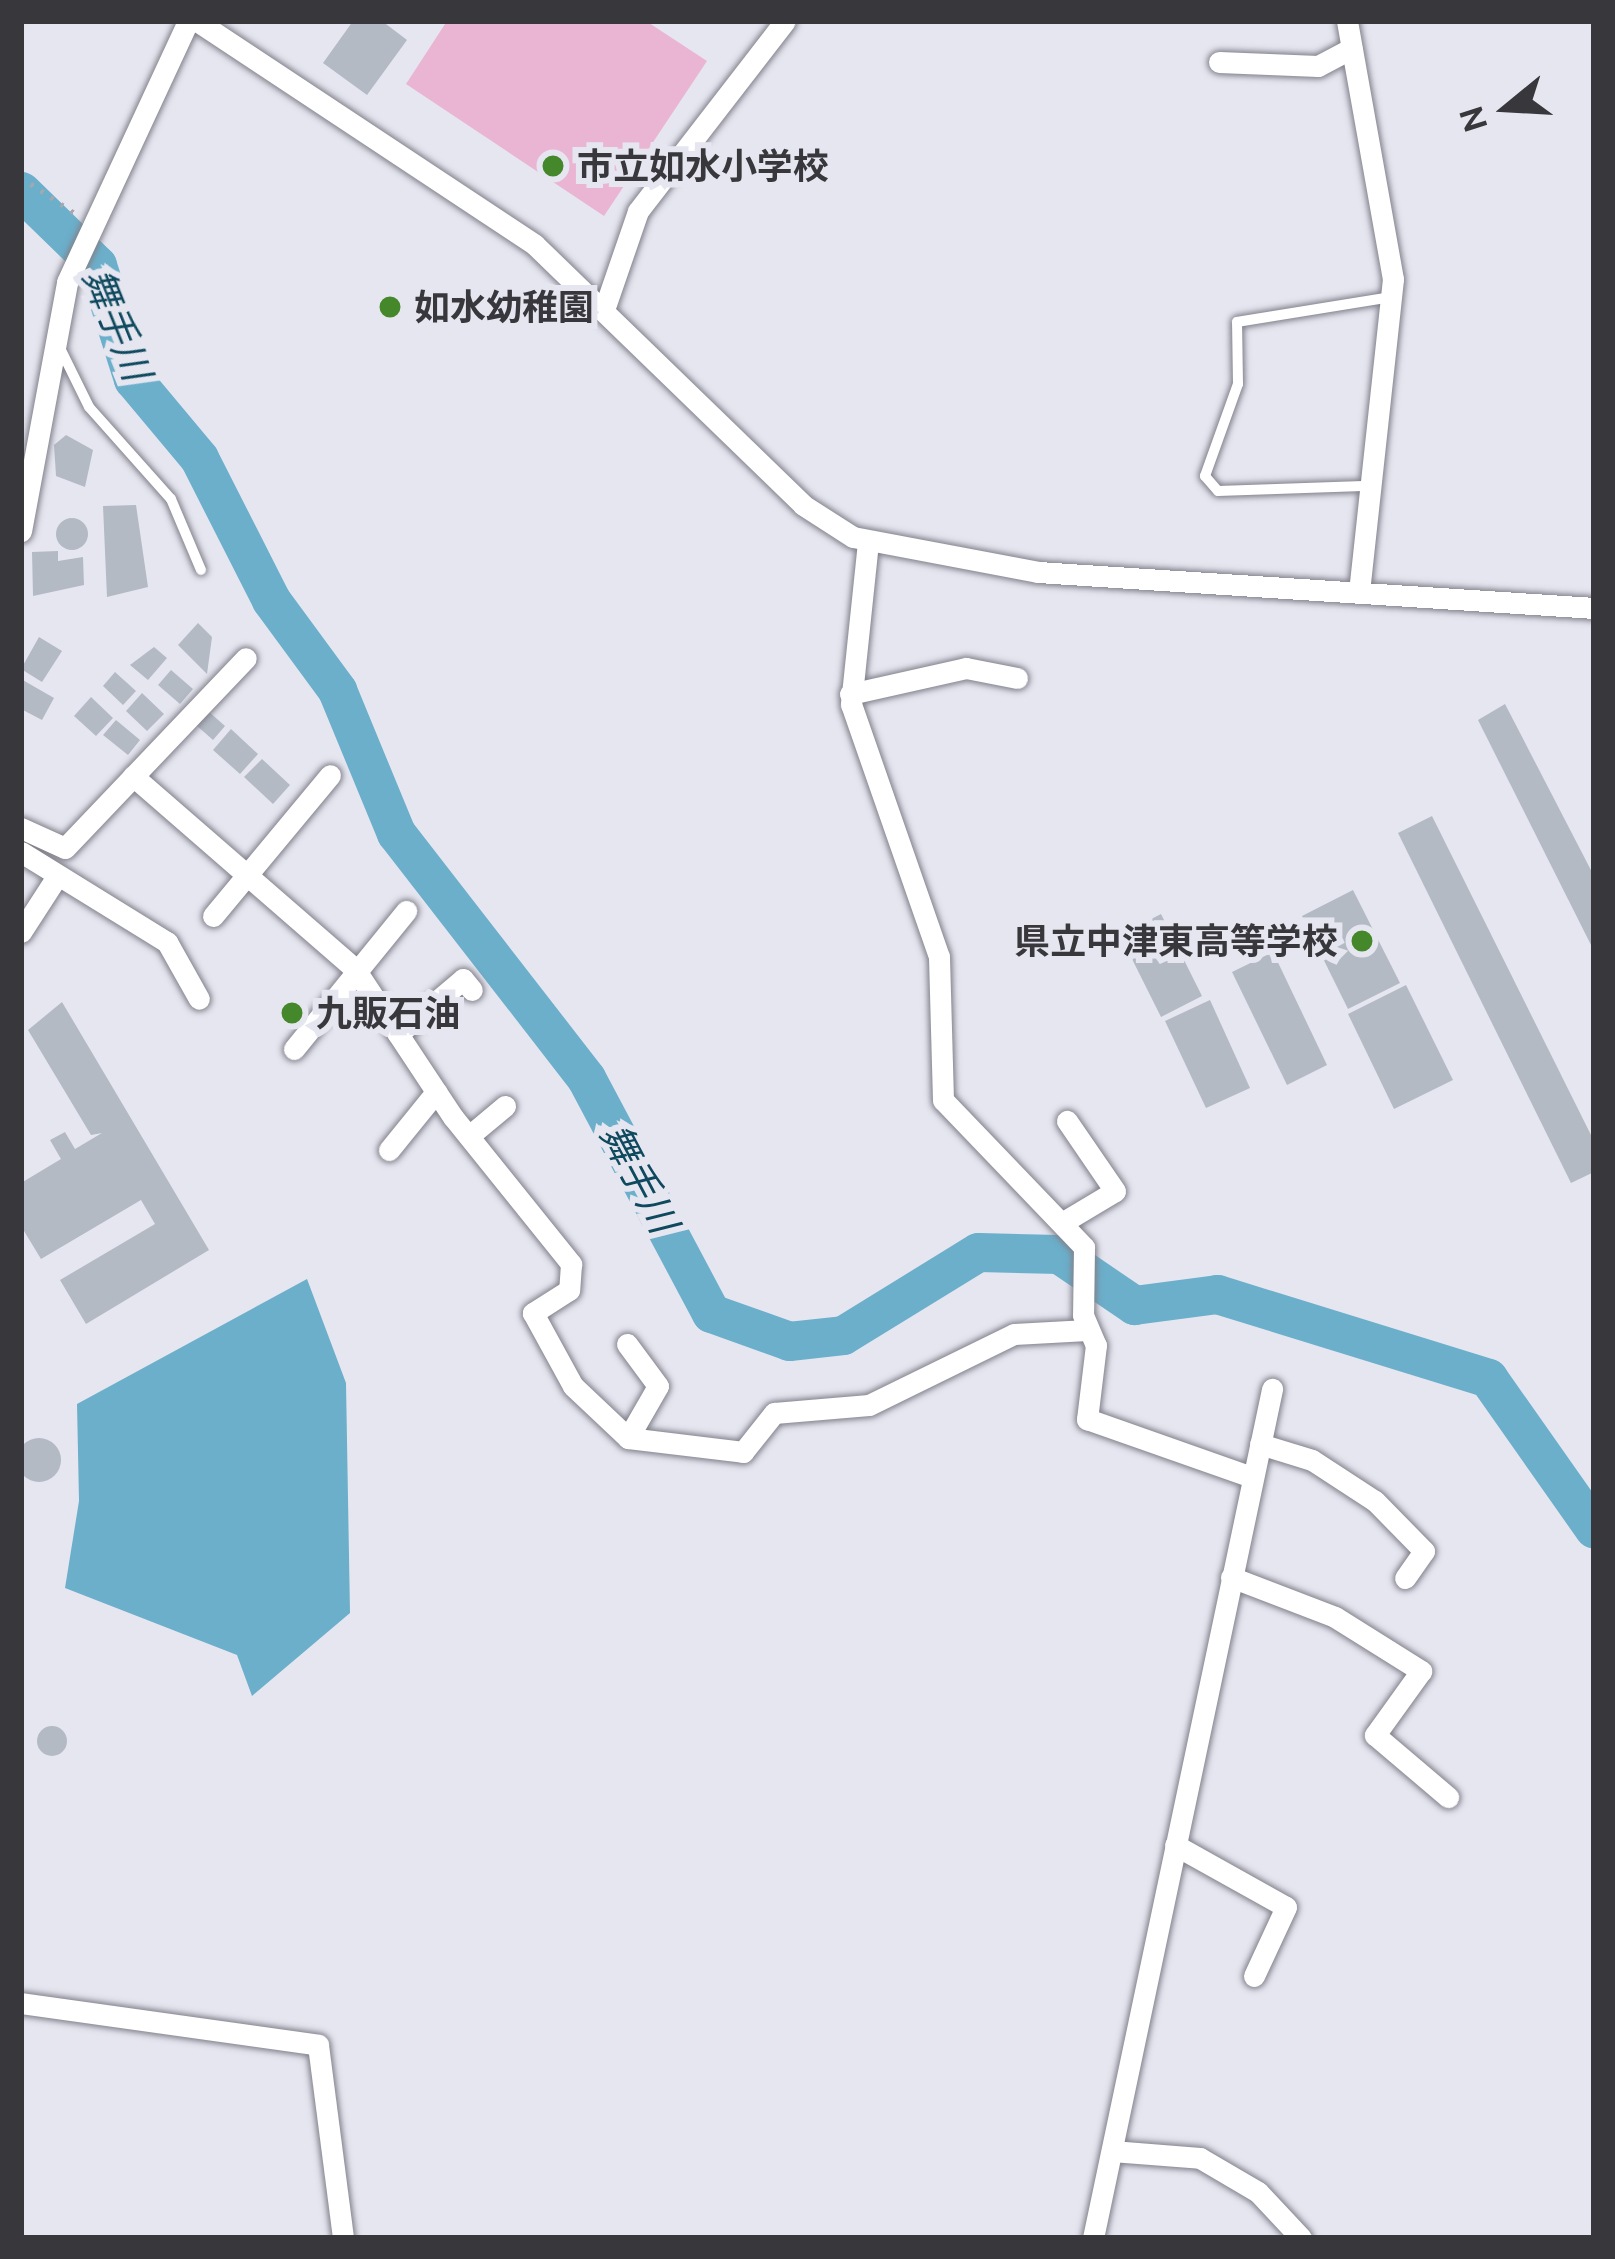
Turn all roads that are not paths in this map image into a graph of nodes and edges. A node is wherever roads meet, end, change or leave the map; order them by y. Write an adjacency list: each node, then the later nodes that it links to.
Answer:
1 (192, 21): 7 (street); 8 (street)
2 (785, 21): 7 (street)
3 (1347, 21): 4 (street)
4 (1352, 48): 5 (street); 6 (street)
5 (1219, 62)
6 (1392, 296): 9 (street); 9 (lane)
7 (606, 304): 11 (street)
8 (56, 341): 10 (street); 12 (lane)
9 (1363, 486): 13 (street)
10 (21, 531)
11 (868, 542): 13 (street); 17 (street)
12 (202, 570)
13 (1359, 592): 14 (street)
14 (1594, 608)
15 (246, 658): 19 (street)
16 (1017, 678): 17 (street)
17 (850, 694): 37 (street)
18 (330, 775): 22 (street)
19 (133, 776): 20 (street); 22 (street)
20 (21, 828)
21 (21, 852): 23 (street)
22 (250, 872): 25 (street); 27 (street)
23 (56, 878): 26 (street); 29 (street)
24 (406, 911): 27 (street)
25 (213, 916)
26 (21, 932)
27 (357, 972): 30 (street); 31 (street)
28 (472, 990): 30 (street)
29 (199, 1000)
30 (398, 1034): 32 (street)
31 (294, 1049)
32 (436, 1092): 35 (street); 36 (street)
33 (505, 1106): 35 (street)
34 (1067, 1121): 37 (street)
35 (469, 1136): 41 (street)
36 (389, 1150)
37 (1065, 1221): 38 (street)
38 (1088, 1330): 41 (street); 43 (street)
39 (627, 1344): 41 (street)
40 (1272, 1389): 42 (street)
41 (628, 1438)
42 (1260, 1444): 43 (street); 45 (street)
43 (1252, 1477): 44 (street)
44 (1231, 1577): 46 (street); 47 (street)
45 (1405, 1578)
46 (1448, 1797)
47 (1175, 1845): 48 (street); 50 (street)
48 (1254, 1976)
49 (21, 2003): 51 (street)
50 (1112, 2151): 52 (street); 53 (street)
51 (343, 2238)
52 (1093, 2238)
53 (1301, 2238)

